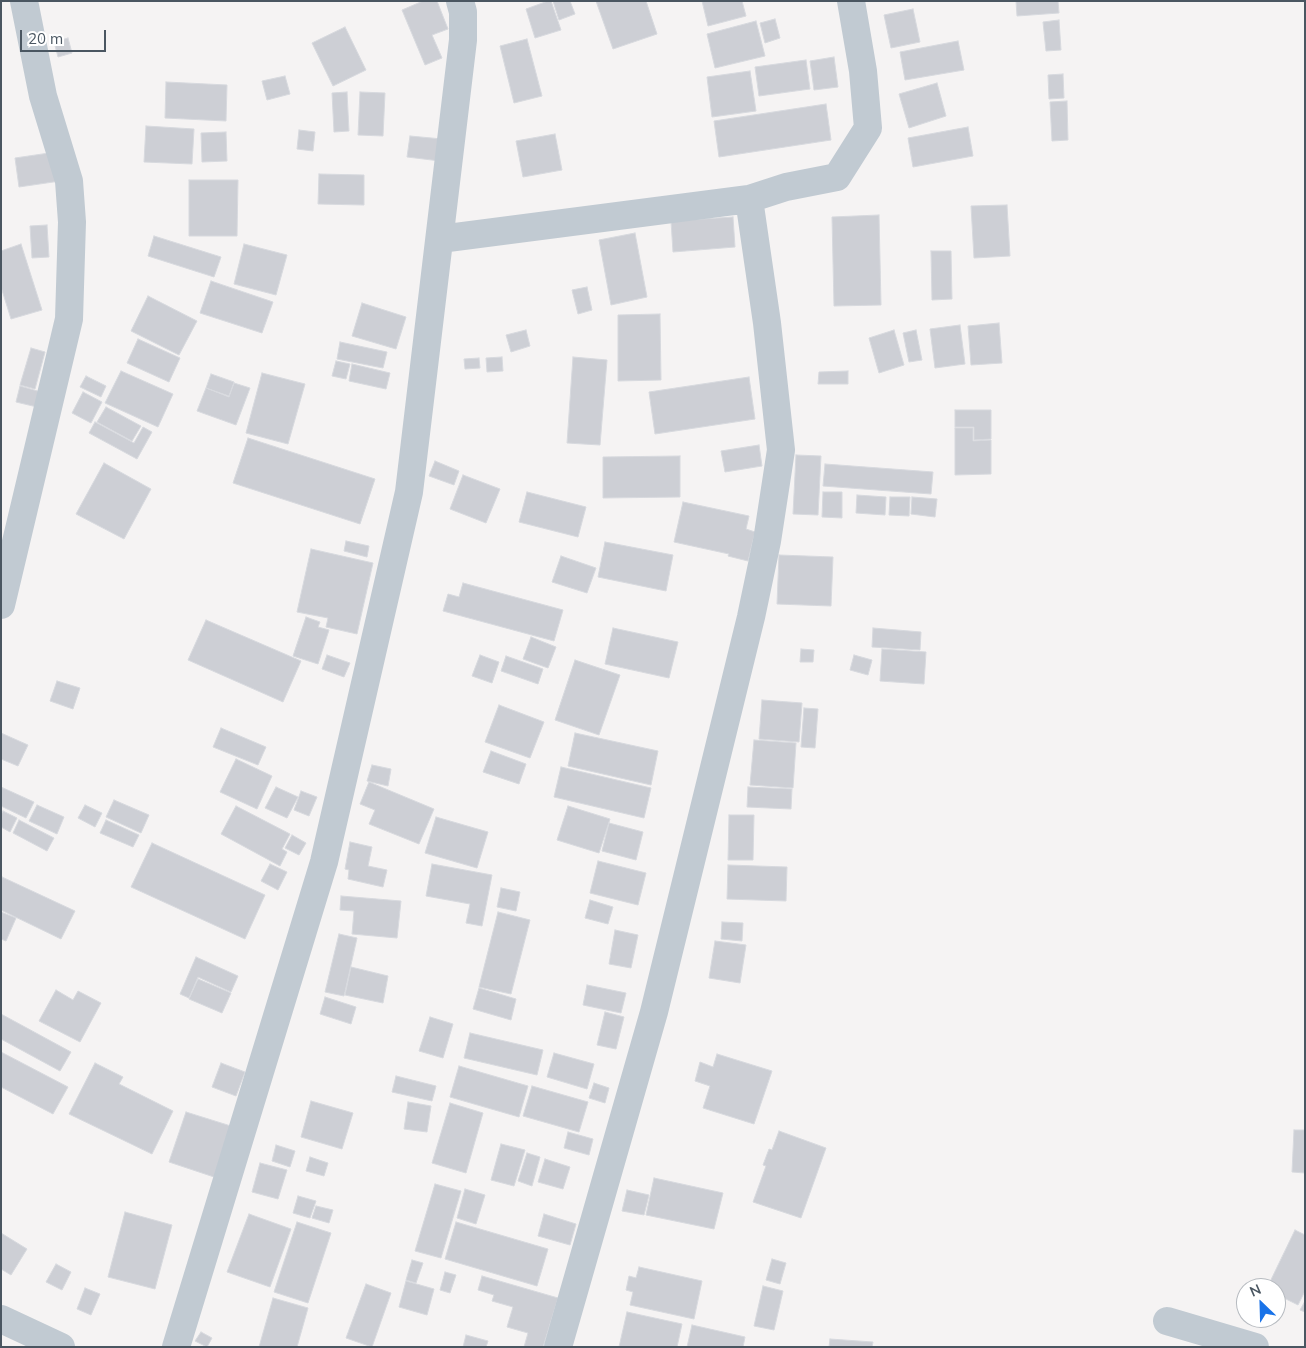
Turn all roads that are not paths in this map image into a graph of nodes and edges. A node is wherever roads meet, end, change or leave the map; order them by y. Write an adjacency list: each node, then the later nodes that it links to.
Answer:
1 (20, 1): 5 (street)
2 (24, 1): 8 (street)
3 (460, 1): 7 (street)
4 (851, 1): 6 (street)
5 (1, 10)
6 (749, 199): 7 (street); 13 (street)
7 (440, 239): 12 (street)
8 (1, 605)
9 (1, 1318): 11 (street)
10 (1168, 1321): 14 (street)
11 (61, 1347)
12 (176, 1347)
13 (558, 1347)
14 (1256, 1347)

